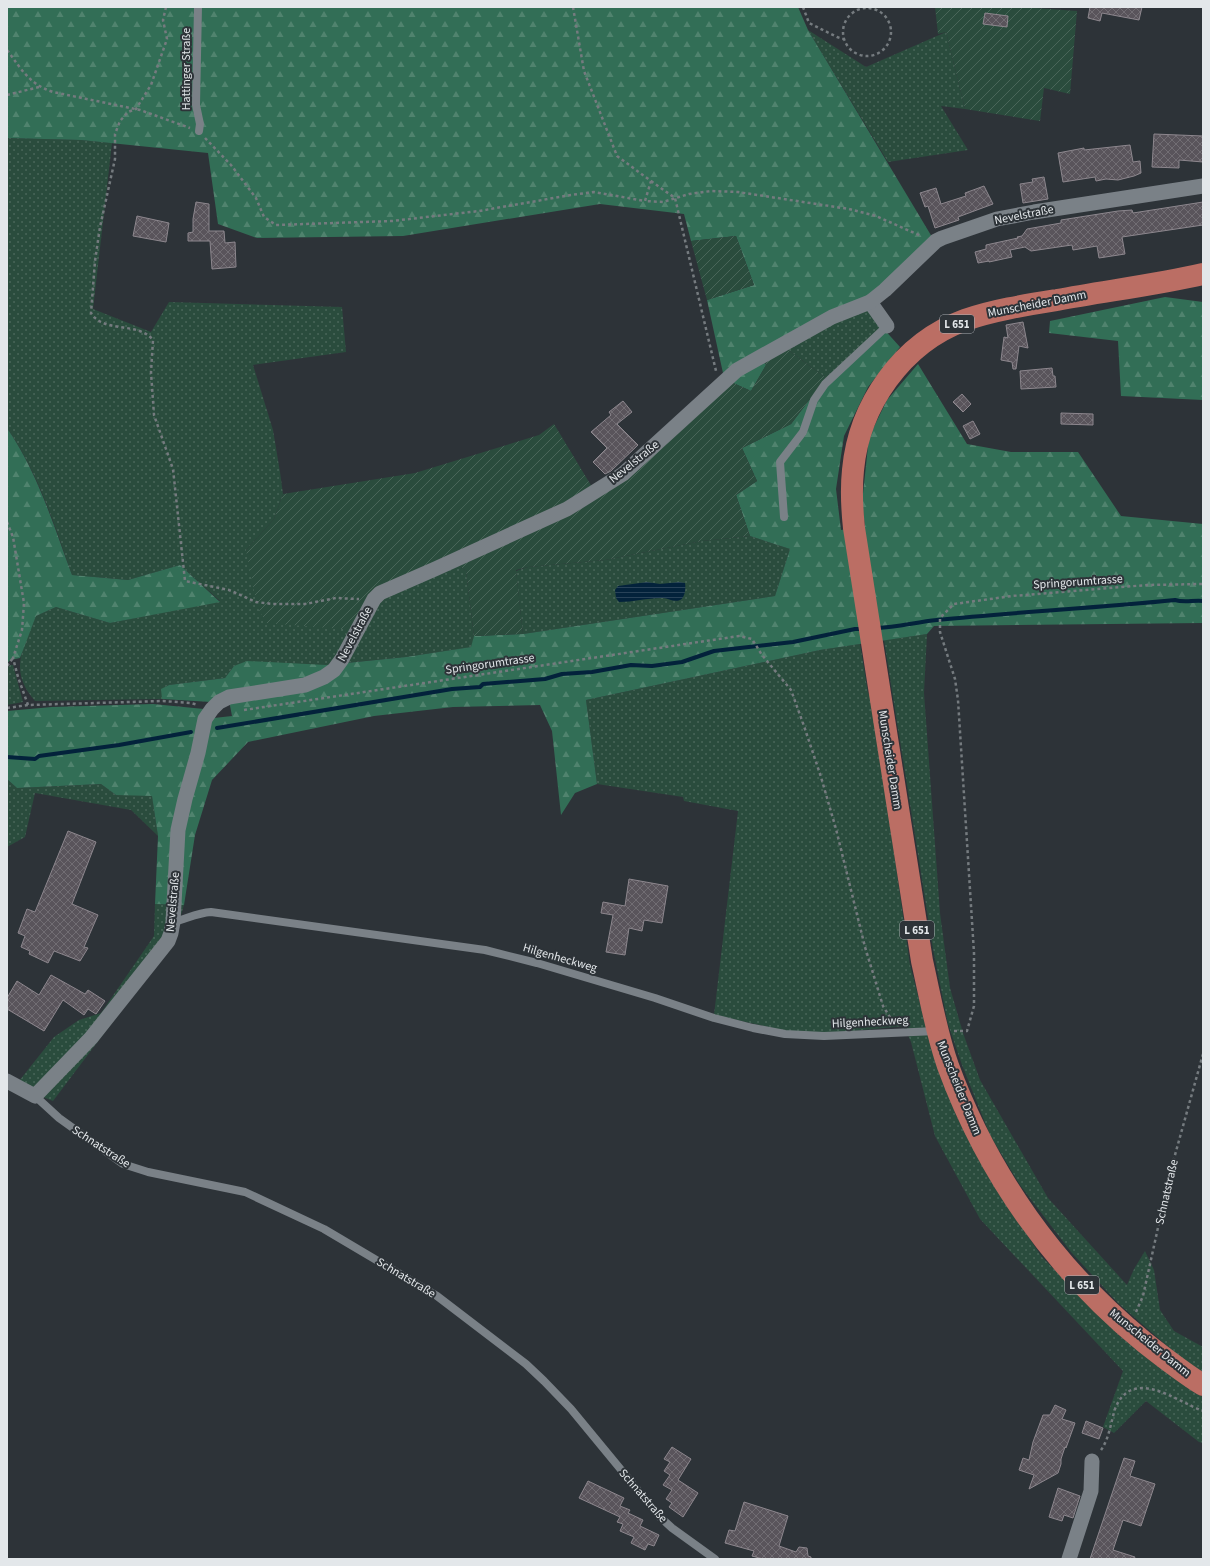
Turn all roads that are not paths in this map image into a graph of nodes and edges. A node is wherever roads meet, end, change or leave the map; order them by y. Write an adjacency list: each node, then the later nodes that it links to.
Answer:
1 (198, 7): 2 (lane, Hattinger Straße)
2 (199, 131)
3 (1203, 186): 5 (street, Nevelstraße)
4 (1201, 279): 9 (main road, Munscheider Damm / L 651)
5 (870, 302): 6 (street); 8 (street, Nevelstraße)
6 (887, 326): 7 (lane)
7 (784, 517)
8 (173, 922): 9 (lane, Hilgenheckweg); 11 (street, Nevelstraße)
9 (937, 1031): 12 (main road, Munscheider Damm / L 651)
10 (7, 1081): 11 (street)
11 (35, 1096): 14 (lane, Schnatstraße)
12 (1203, 1385)
13 (1092, 1461): 15 (street)
14 (715, 1559)
15 (1068, 1559)

